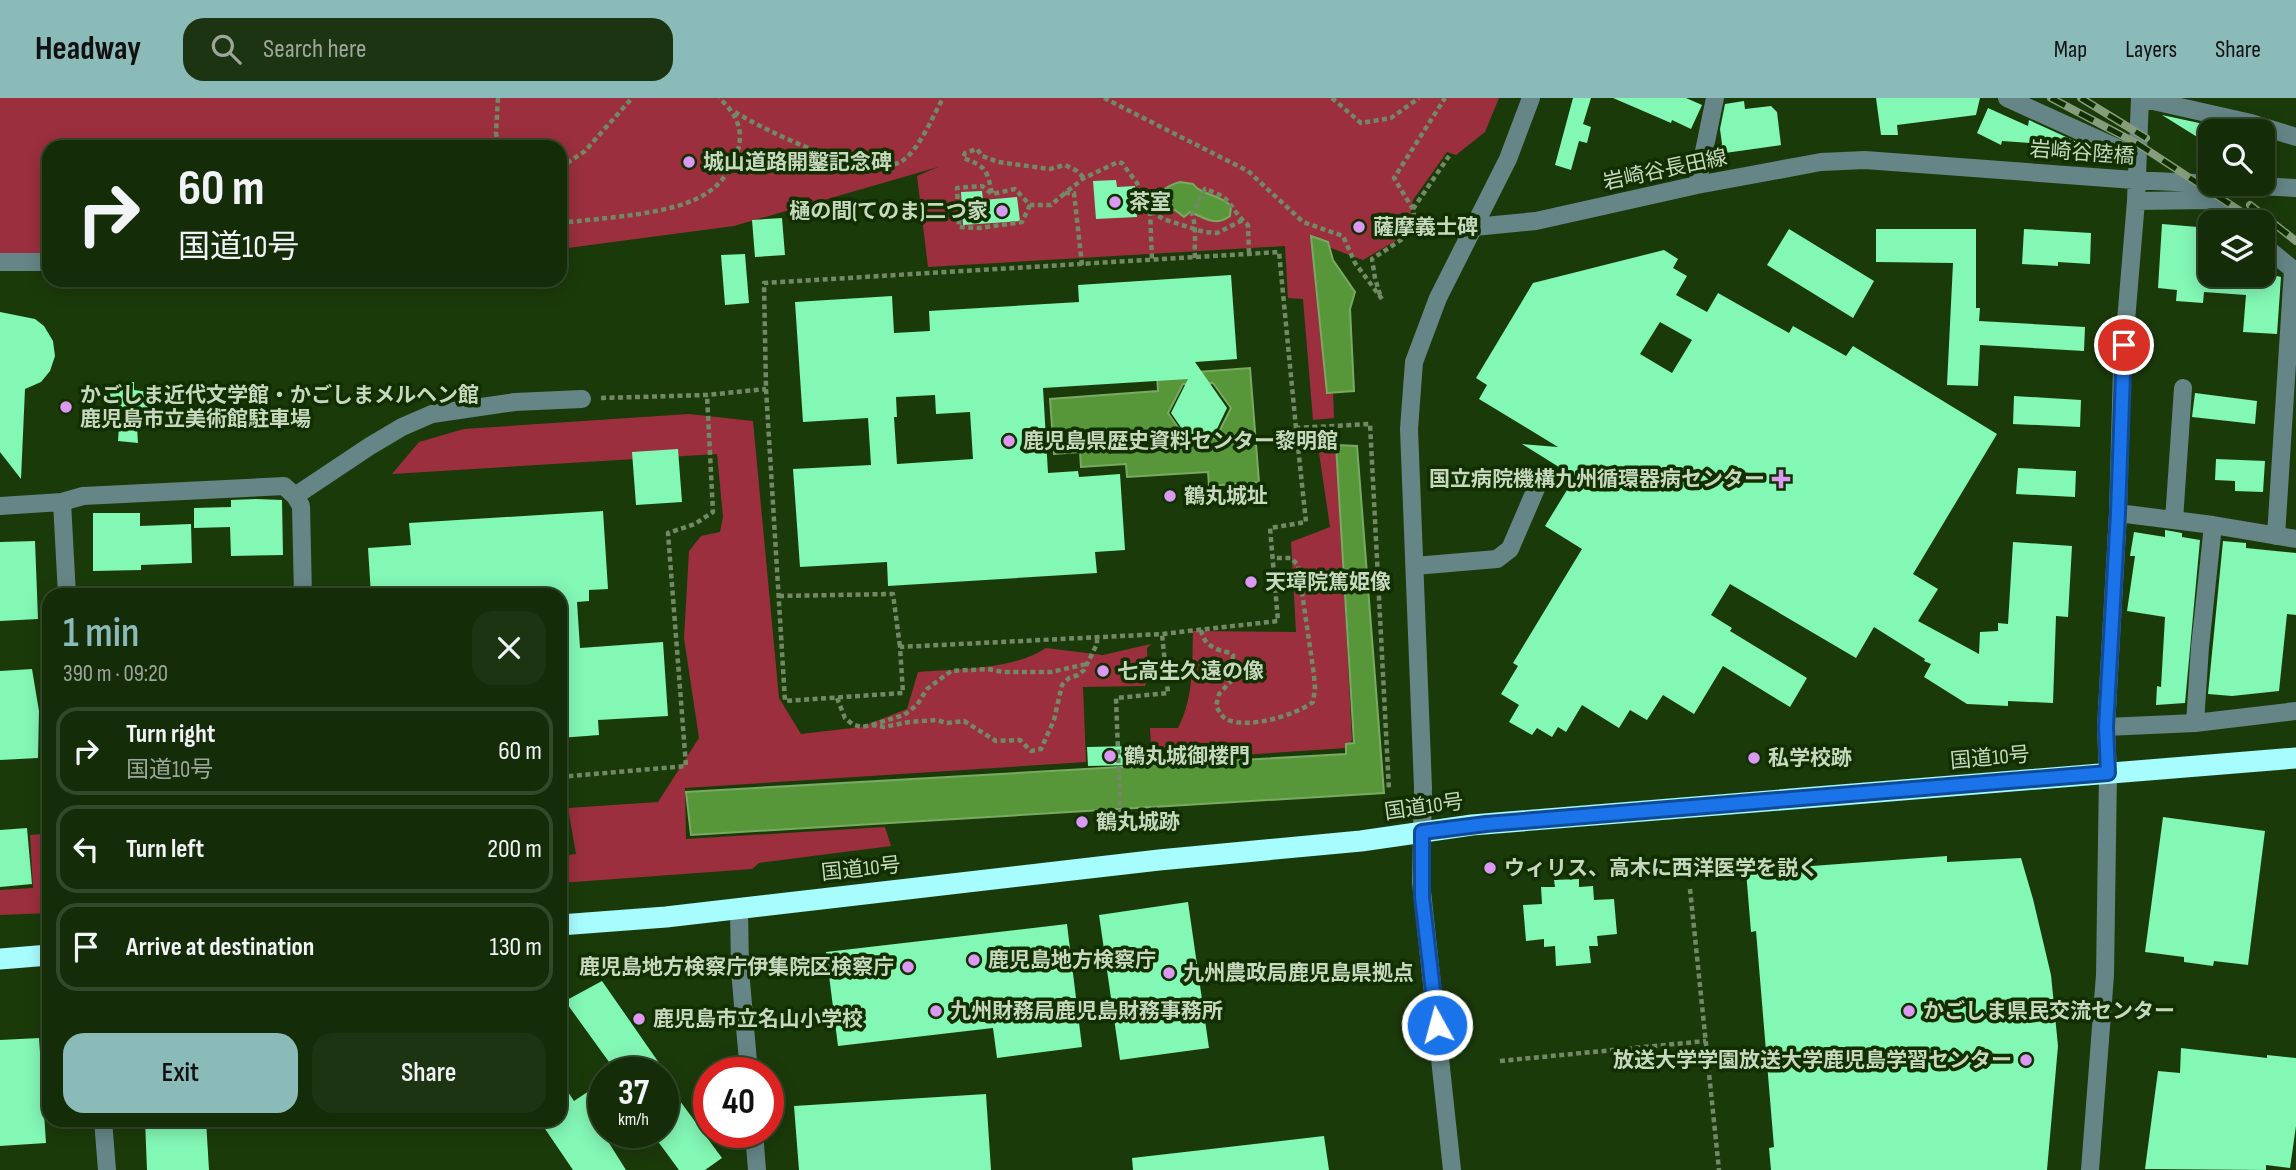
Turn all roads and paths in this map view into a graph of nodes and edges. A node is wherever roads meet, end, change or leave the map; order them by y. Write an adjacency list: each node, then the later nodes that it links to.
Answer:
1 (498, 98): 15 (path)
2 (632, 98): 19 (path)
3 (719, 98): 13 (path)
4 (943, 98): 13 (path)
5 (1104, 98): 27 (path)
6 (1332, 98): 7 (path)
7 (1419, 98)
8 (1445, 98): 27 (path)
9 (1531, 98): 32 (street)
10 (1714, 98): 21 (street)
11 (2007, 98): 17 (street)
12 (2140, 98): 14 (street); 17 (street)
13 (734, 112): 31 (path)
14 (2296, 137)
15 (498, 140)
16 (1449, 156): 27 (path)
17 (2137, 157): 25 (street)
18 (1866, 160): 21 (street, 岩崎谷長田線); 22 (street, 岩崎谷陸橋)
19 (567, 164)
20 (1084, 178): 23 (path); 24 (path); 28 (path)
21 (1697, 185): 32 (street, 岩崎谷長田線)
22 (2296, 188)
23 (1066, 193): 26 (path); 40 (path)
24 (992, 194): 26 (path); 26 (path)
25 (2136, 201): 29 (street); 51 (street)
26 (1030, 205)
27 (1413, 208)
28 (1150, 210): 33 (path); 37 (path)
29 (2221, 210)
30 (1243, 220): 33 (path); 33 (path); 34 (path)
31 (567, 222)
32 (1474, 227): 57 (street)
33 (1197, 230): 36 (path)
34 (1249, 254): 36 (path); 46 (path)
35 (2275, 254): 41 (street)
36 (1195, 258): 37 (path)
37 (1152, 260): 40 (path)
38 (0, 262): 39 (street)
39 (42, 262)
40 (1082, 265): 43 (path)
41 (2295, 271): 54 (street)
42 (2183, 388): 52 (street)
43 (766, 389): 44 (path); 60 (path)
44 (707, 395): 45 (path); 73 (path)
45 (582, 398): 48 (street)
46 (1296, 428): 56 (path); 74 (path)
47 (1538, 484): 57 (street)
48 (295, 496): 49 (street); 59 (street)
49 (62, 502): 50 (street); 58 (street)
50 (0, 506)
51 (2118, 513): 52 (street); 70 (street)
52 (2174, 520): 53 (street)
53 (2213, 525): 54 (street); 68 (street)
54 (2276, 536): 55 (street)
55 (2296, 539)
56 (1273, 558): 61 (path); 61 (path)
57 (1415, 566): 76 (street)
58 (66, 588)
59 (303, 588)
60 (779, 596): 64 (path); 66 (path)
61 (1201, 629): 62 (path)
62 (1162, 635): 63 (path); 75 (path)
63 (1097, 638): 64 (path); 65 (path)
64 (900, 647): 66 (path)
65 (1088, 664): 69 (path); 69 (path)
66 (837, 698): 69 (path)
67 (2296, 710): 68 (street)
68 (2195, 723): 70 (street)
69 (872, 725)
70 (2106, 727): 72 (street)
71 (2296, 758): 72 (highway, 国道10号)
72 (2108, 773): 76 (highway, 国道10号); 91 (street)
73 (567, 776)
74 (1389, 790)
75 (1121, 831)
76 (1422, 832): 78 (highway, 国道10号); 89 (street)
77 (1690, 889): 82 (path)
78 (739, 908): 79 (highway, 国道10号); 83 (street)
79 (567, 924)
80 (42, 956): 81 (highway)
81 (0, 959)
82 (1706, 1041): 84 (path); 90 (path)
83 (748, 1057)
84 (1500, 1061)
85 (104, 1127): 87 (street)
86 (755, 1148): 88 (street)
87 (107, 1170)
88 (757, 1170)
89 (1452, 1170)
90 (1719, 1170)
91 (2090, 1170)

